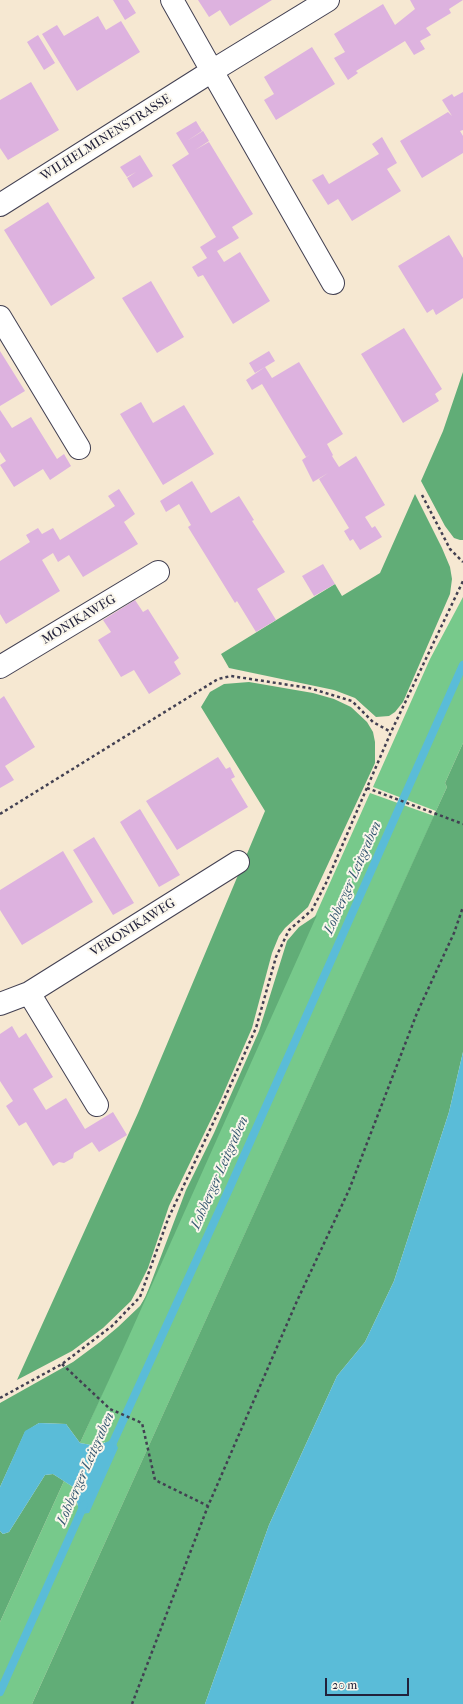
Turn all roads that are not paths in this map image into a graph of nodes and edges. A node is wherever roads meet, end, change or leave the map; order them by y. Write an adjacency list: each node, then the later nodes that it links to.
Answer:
1 (172, 0): 3 (street)
2 (328, 0): 3 (street, WILHELMINENSTRASSE)
3 (212, 71): 4 (street, WILHELMINENSTRASSE); 5 (street)
4 (0, 205)
5 (333, 282)
6 (0, 317): 7 (street)
7 (79, 448)
8 (158, 572): 9 (street, MONIKAWEG)
9 (0, 667)
10 (238, 862): 11 (street, VERONIKAWEG)
11 (29, 993): 12 (street, VERONIKAWEG); 13 (street)
12 (0, 1004)
13 (98, 1105)

